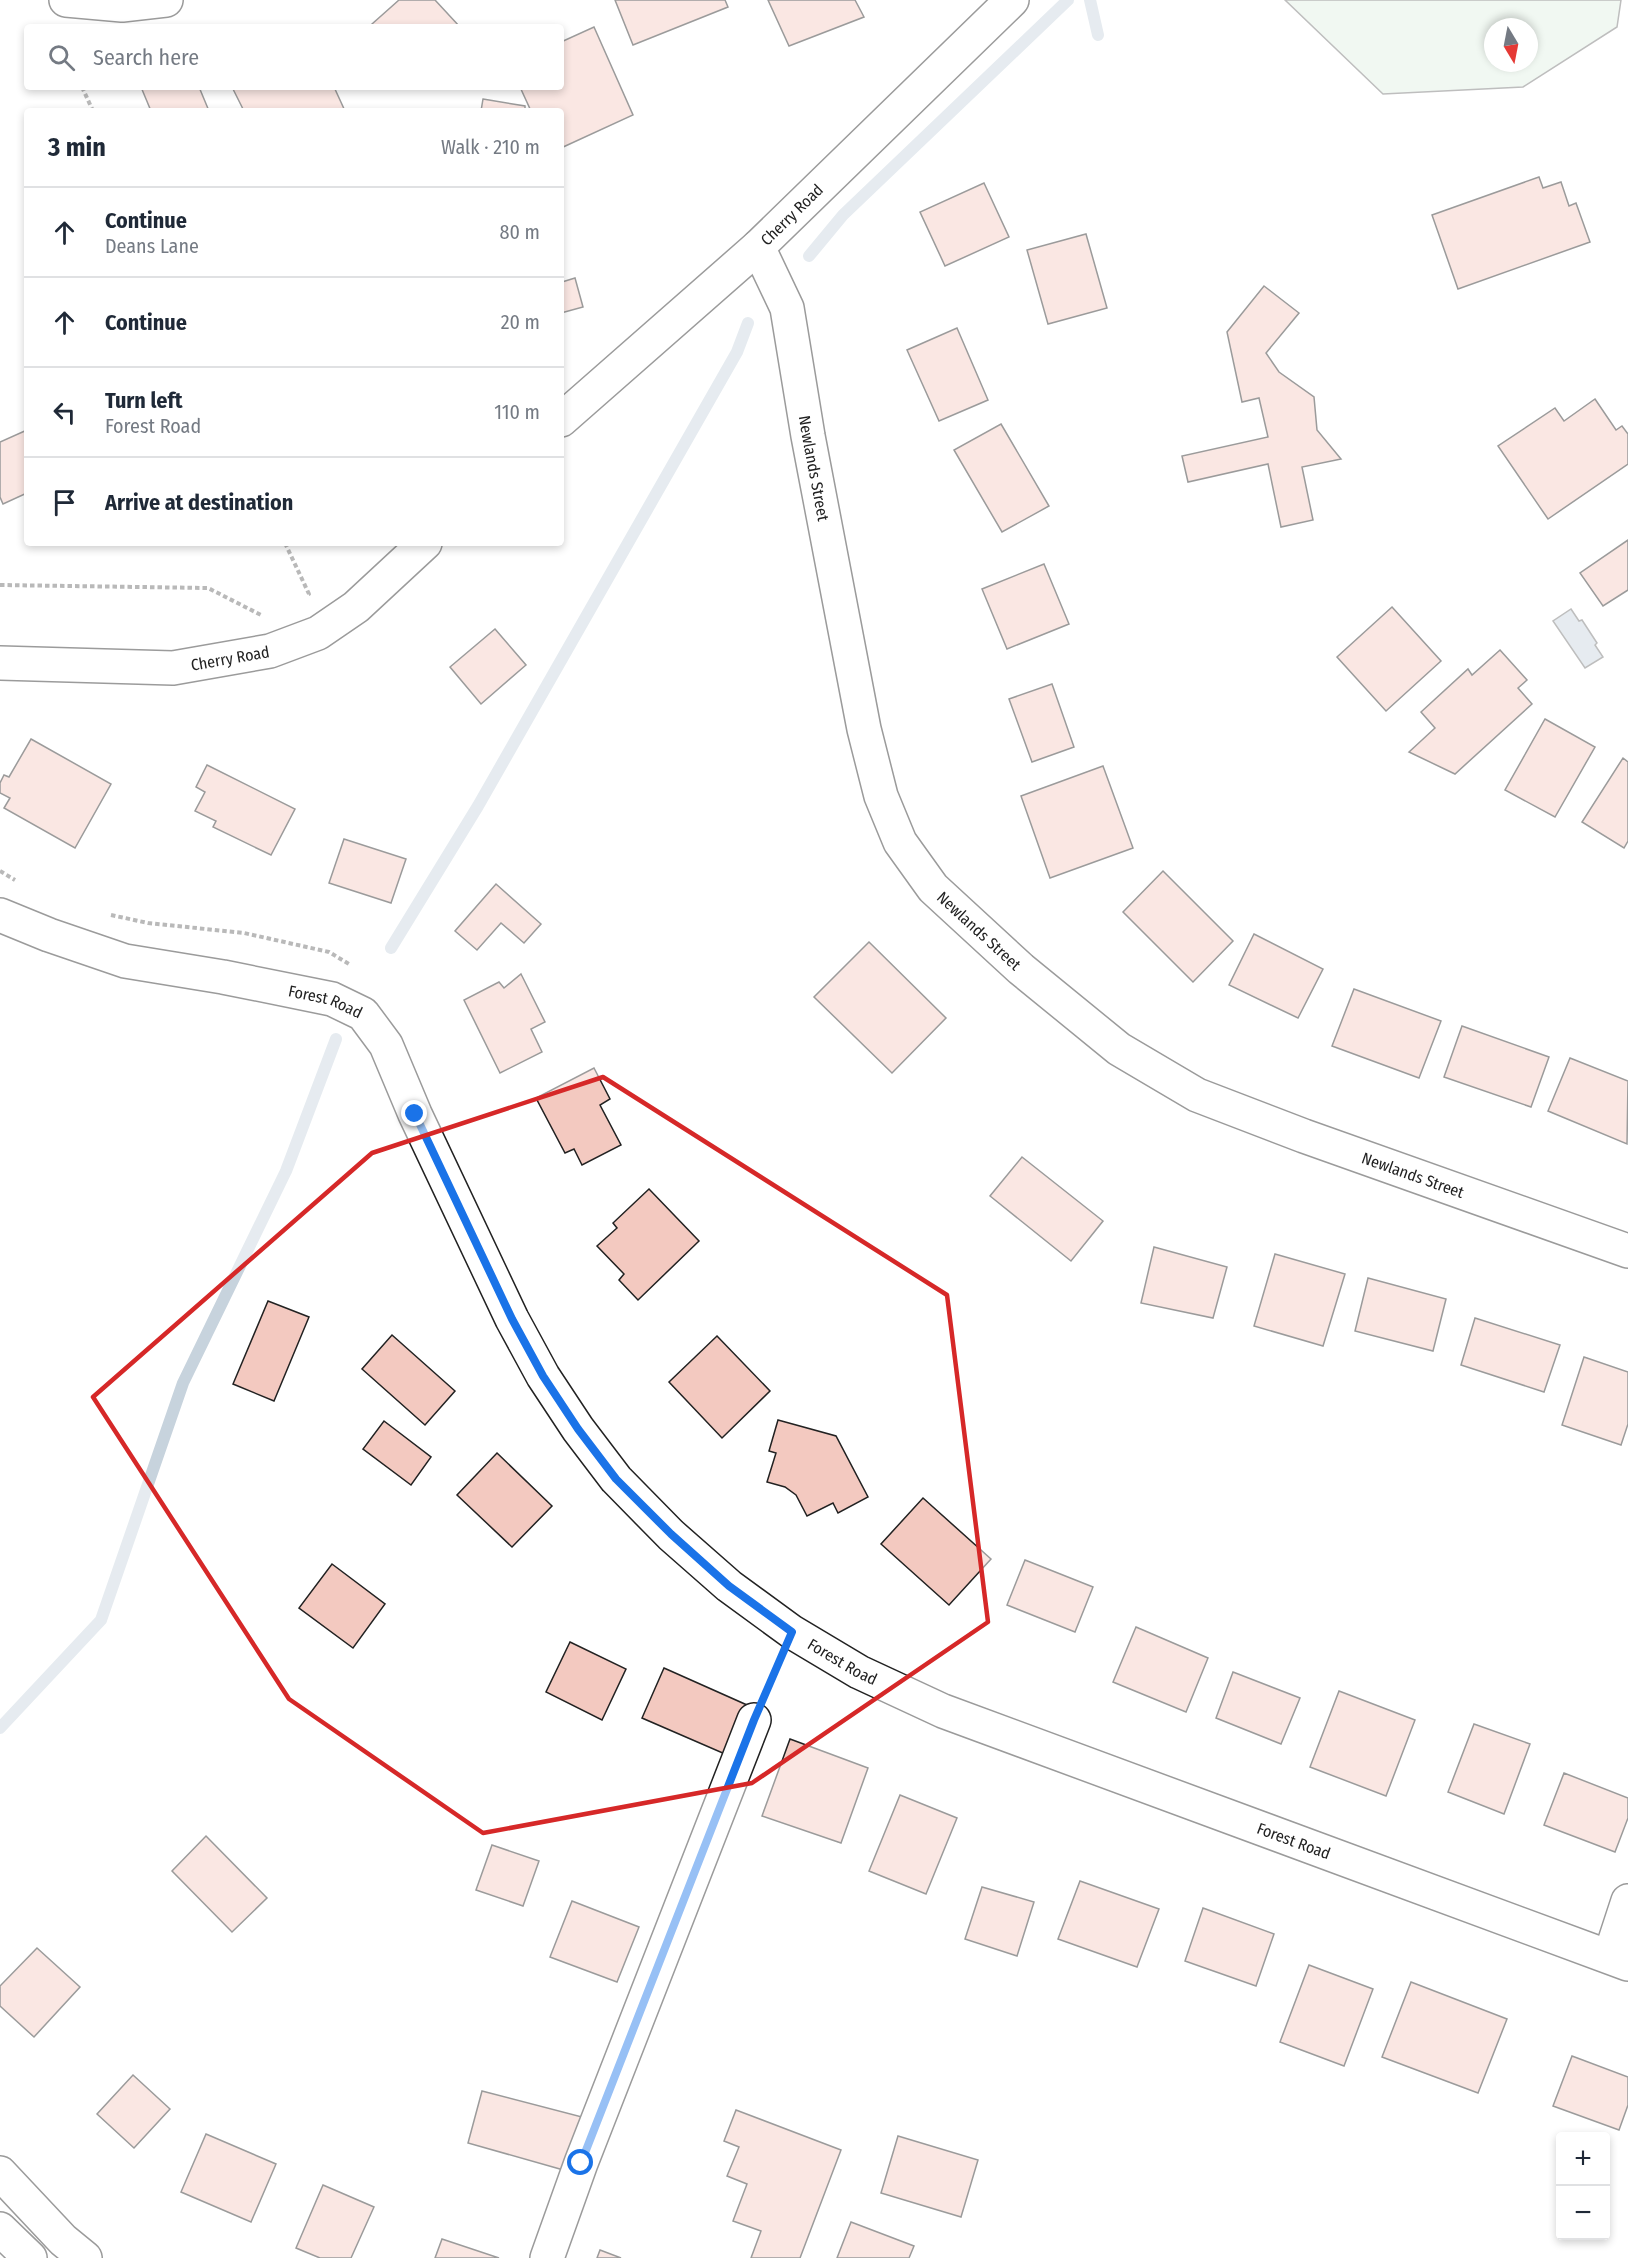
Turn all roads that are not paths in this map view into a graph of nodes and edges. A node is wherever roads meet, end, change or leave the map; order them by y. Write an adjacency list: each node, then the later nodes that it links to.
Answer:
1 (66, 0): 2 (main road)
2 (166, 0)
3 (1012, 0): 4 (main road, Cherry Road)
4 (758, 247): 5 (main road, Cherry Road); 9 (main road, Newlands Street)
5 (564, 417)
6 (422, 546): 7 (main road, Cherry Road)
7 (0, 663)
8 (0, 915): 12 (main road, Forest Road)
9 (1628, 1251)
10 (754, 1720): 17 (main road)
11 (1628, 1901): 12 (main road)
12 (1619, 1960)
13 (0, 2173): 16 (main road)
14 (0, 2229): 15 (main road)
15 (30, 2258)
16 (85, 2258)
17 (547, 2258)

